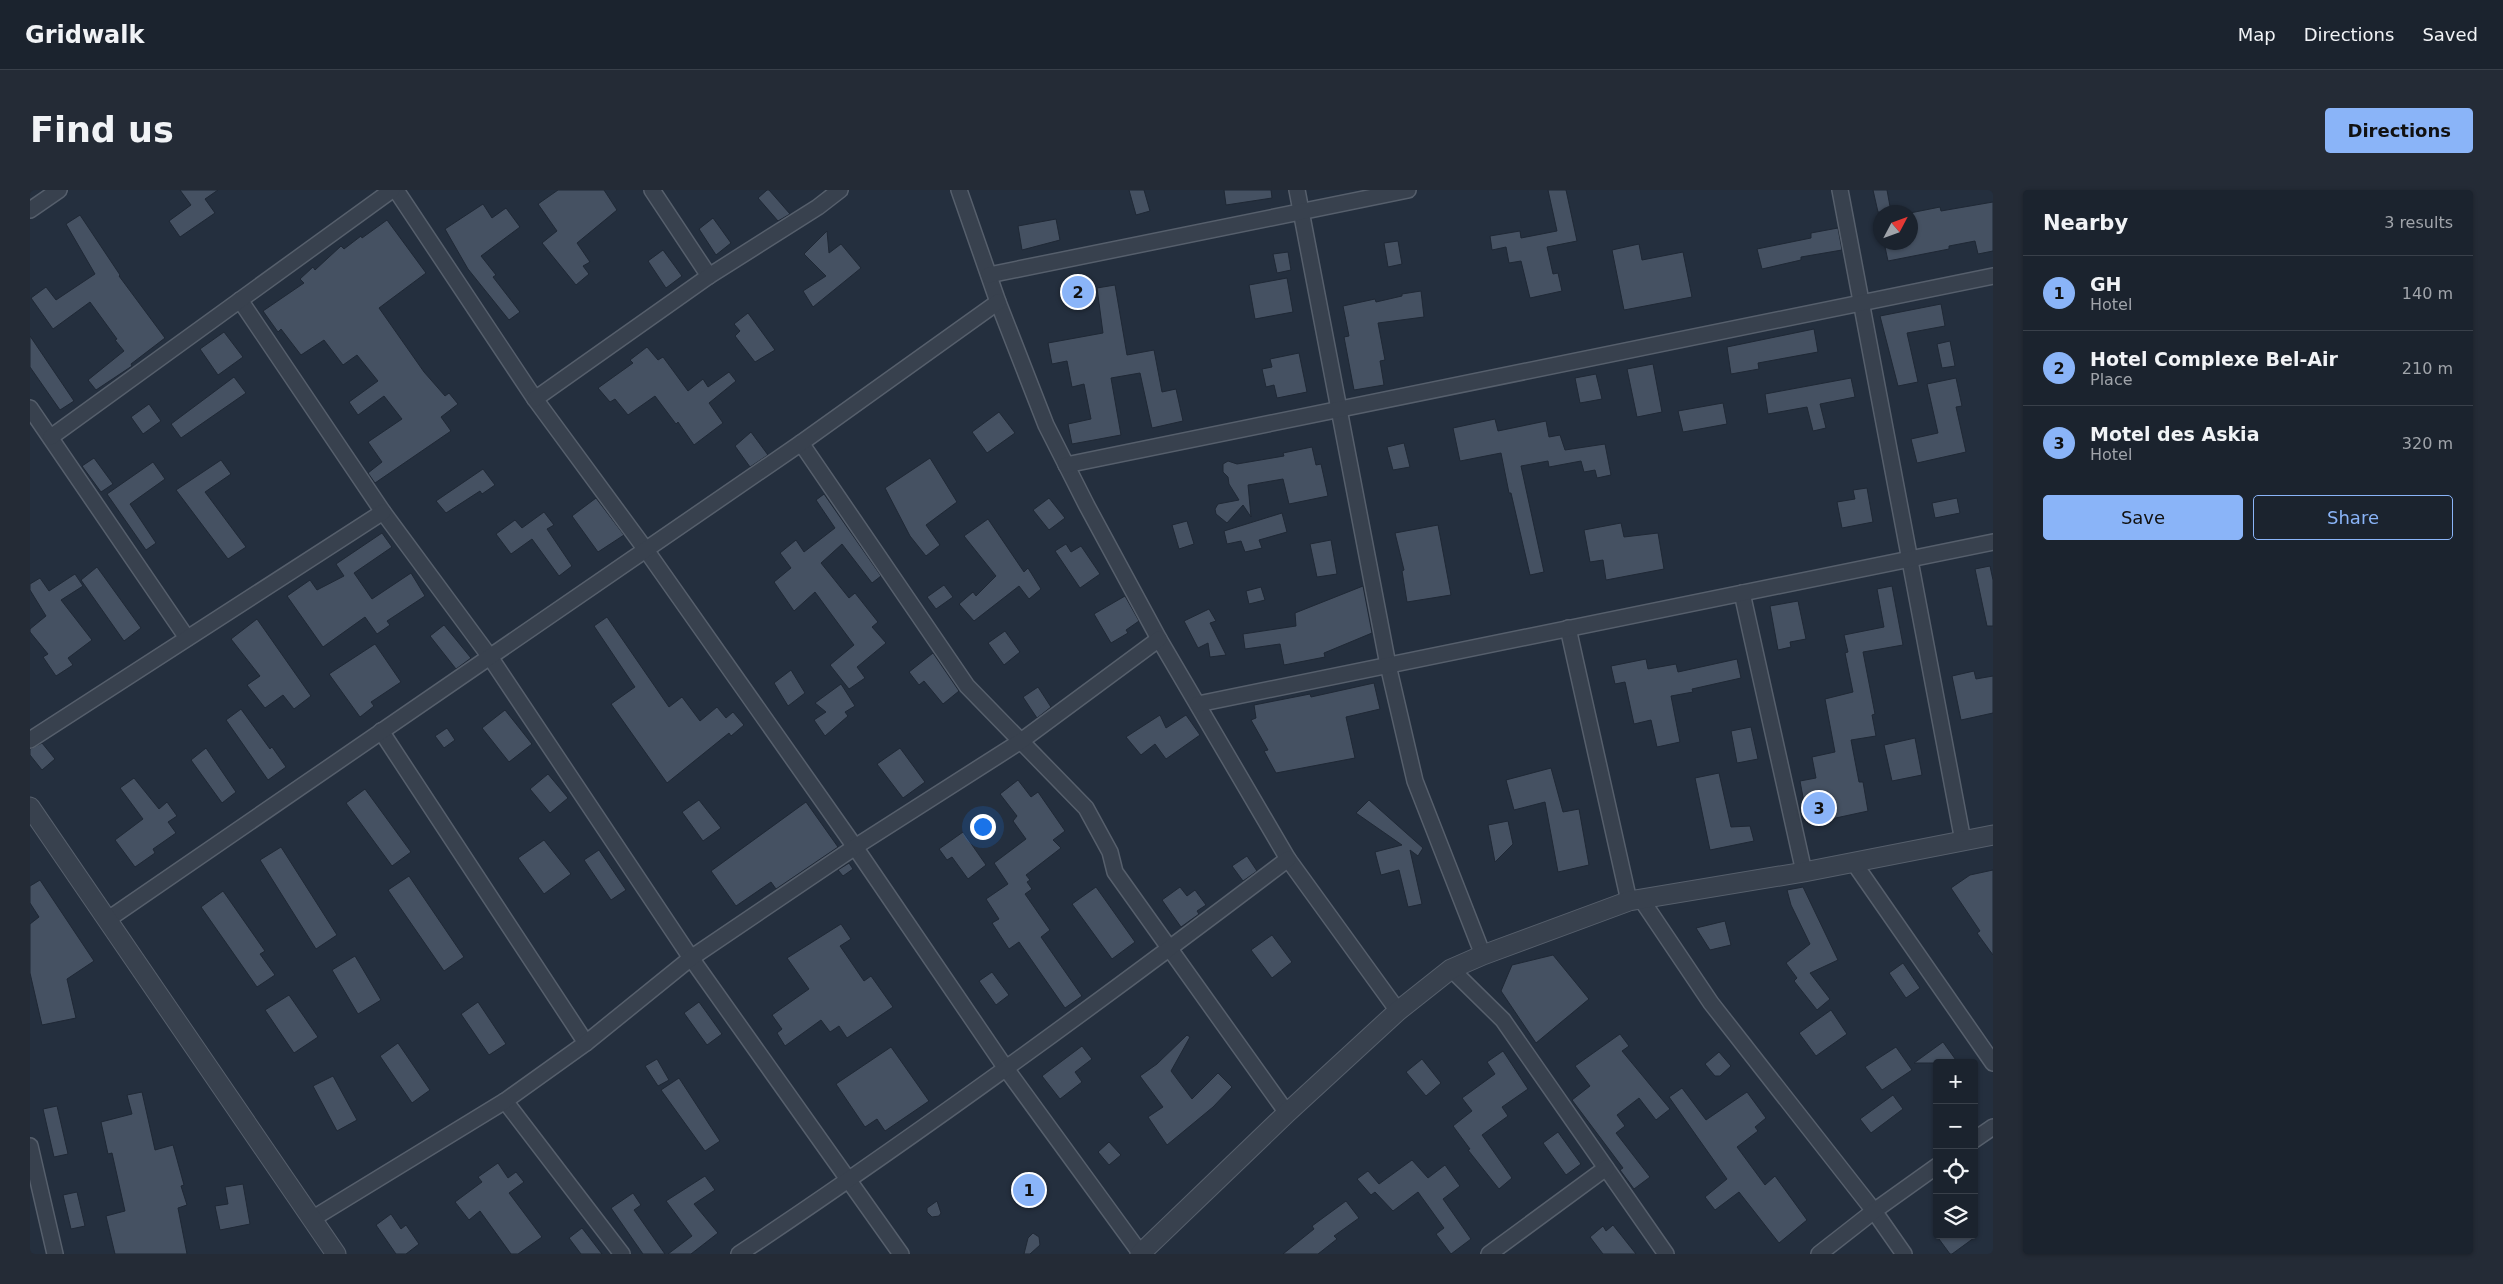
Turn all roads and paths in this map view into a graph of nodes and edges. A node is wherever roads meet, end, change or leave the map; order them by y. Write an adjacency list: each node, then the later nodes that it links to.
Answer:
1 (59, 190): 10 (street)
2 (392, 190): 15 (street)
3 (396, 190): 18 (street)
4 (652, 190): 13 (street)
5 (840, 190): 13 (street)
6 (959, 190): 12 (street)
7 (1297, 190): 11 (street)
8 (1408, 190): 11 (street)
9 (1840, 190): 17 (street)
10 (30, 210)
11 (1302, 213): 12 (street); 20 (street)
12 (989, 275): 16 (street)
13 (709, 276): 18 (street)
14 (1993, 276): 17 (street)
15 (240, 300): 21 (street); 24 (street)
16 (998, 302): 22 (street); 23 (street)
17 (1862, 302): 20 (street); 27 (street)
18 (535, 399): 26 (street)
19 (30, 408): 21 (street)
20 (1339, 410): 23 (street); 33 (street)
21 (51, 436): 30 (street)
22 (802, 443): 26 (street); 37 (street)
23 (1066, 465): 31 (street)
24 (383, 512): 30 (street); 32 (street)
25 (1993, 542): 27 (street)
26 (646, 550): 32 (street); 41 (street)
27 (1908, 559): 28 (street); 40 (street)
28 (1742, 593): 29 (street); 44 (street)
29 (1568, 628): 33 (street); 45 (street)
30 (187, 638): 36 (street)
31 (1158, 640): 34 (street); 37 (street)
32 (490, 657): 35 (street); 49 (street)
33 (1388, 665): 34 (street); 48 (street)
34 (1198, 704): 42 (street)
35 (382, 731): 46 (street); 52 (street)
36 (30, 740)
37 (1021, 741): 41 (street); 47 (street)
38 (30, 807): 46 (street)
39 (1993, 835): 40 (street)
40 (1963, 841): 43 (street)
41 (855, 847): 49 (street); 54 (street)
42 (1288, 859): 47 (street); 51 (street)
43 (1854, 863): 44 (street); 53 (street)
44 (1804, 872): 45 (street)
45 (1635, 900): 48 (street); 63 (street)
46 (107, 920): 64 (street)
47 (1169, 949): 54 (street); 56 (street)
48 (1482, 955): 50 (street)
49 (690, 958): 52 (street); 62 (street)
50 (1451, 969): 51 (street); 60 (street)
51 (1398, 1011): 56 (street)
52 (586, 1044): 55 (street)
53 (1993, 1063)
54 (1007, 1070): 62 (street); 70 (street)
55 (505, 1101): 64 (street); 67 (street)
56 (1287, 1113): 70 (street)
57 (1993, 1127): 58 (street)
58 (1978, 1137)
59 (30, 1146): 65 (street)
60 (1606, 1168): 71 (street); 72 (street)
61 (1933, 1169): 63 (street)
62 (848, 1181): 68 (street); 69 (street)
63 (1874, 1211): 73 (street); 74 (street)
64 (312, 1219): 66 (street)
65 (54, 1254)
66 (336, 1254)
67 (622, 1254)
68 (739, 1254)
69 (901, 1254)
70 (1140, 1254)
71 (1489, 1254)
72 (1666, 1254)
73 (1819, 1254)
74 (1904, 1254)

